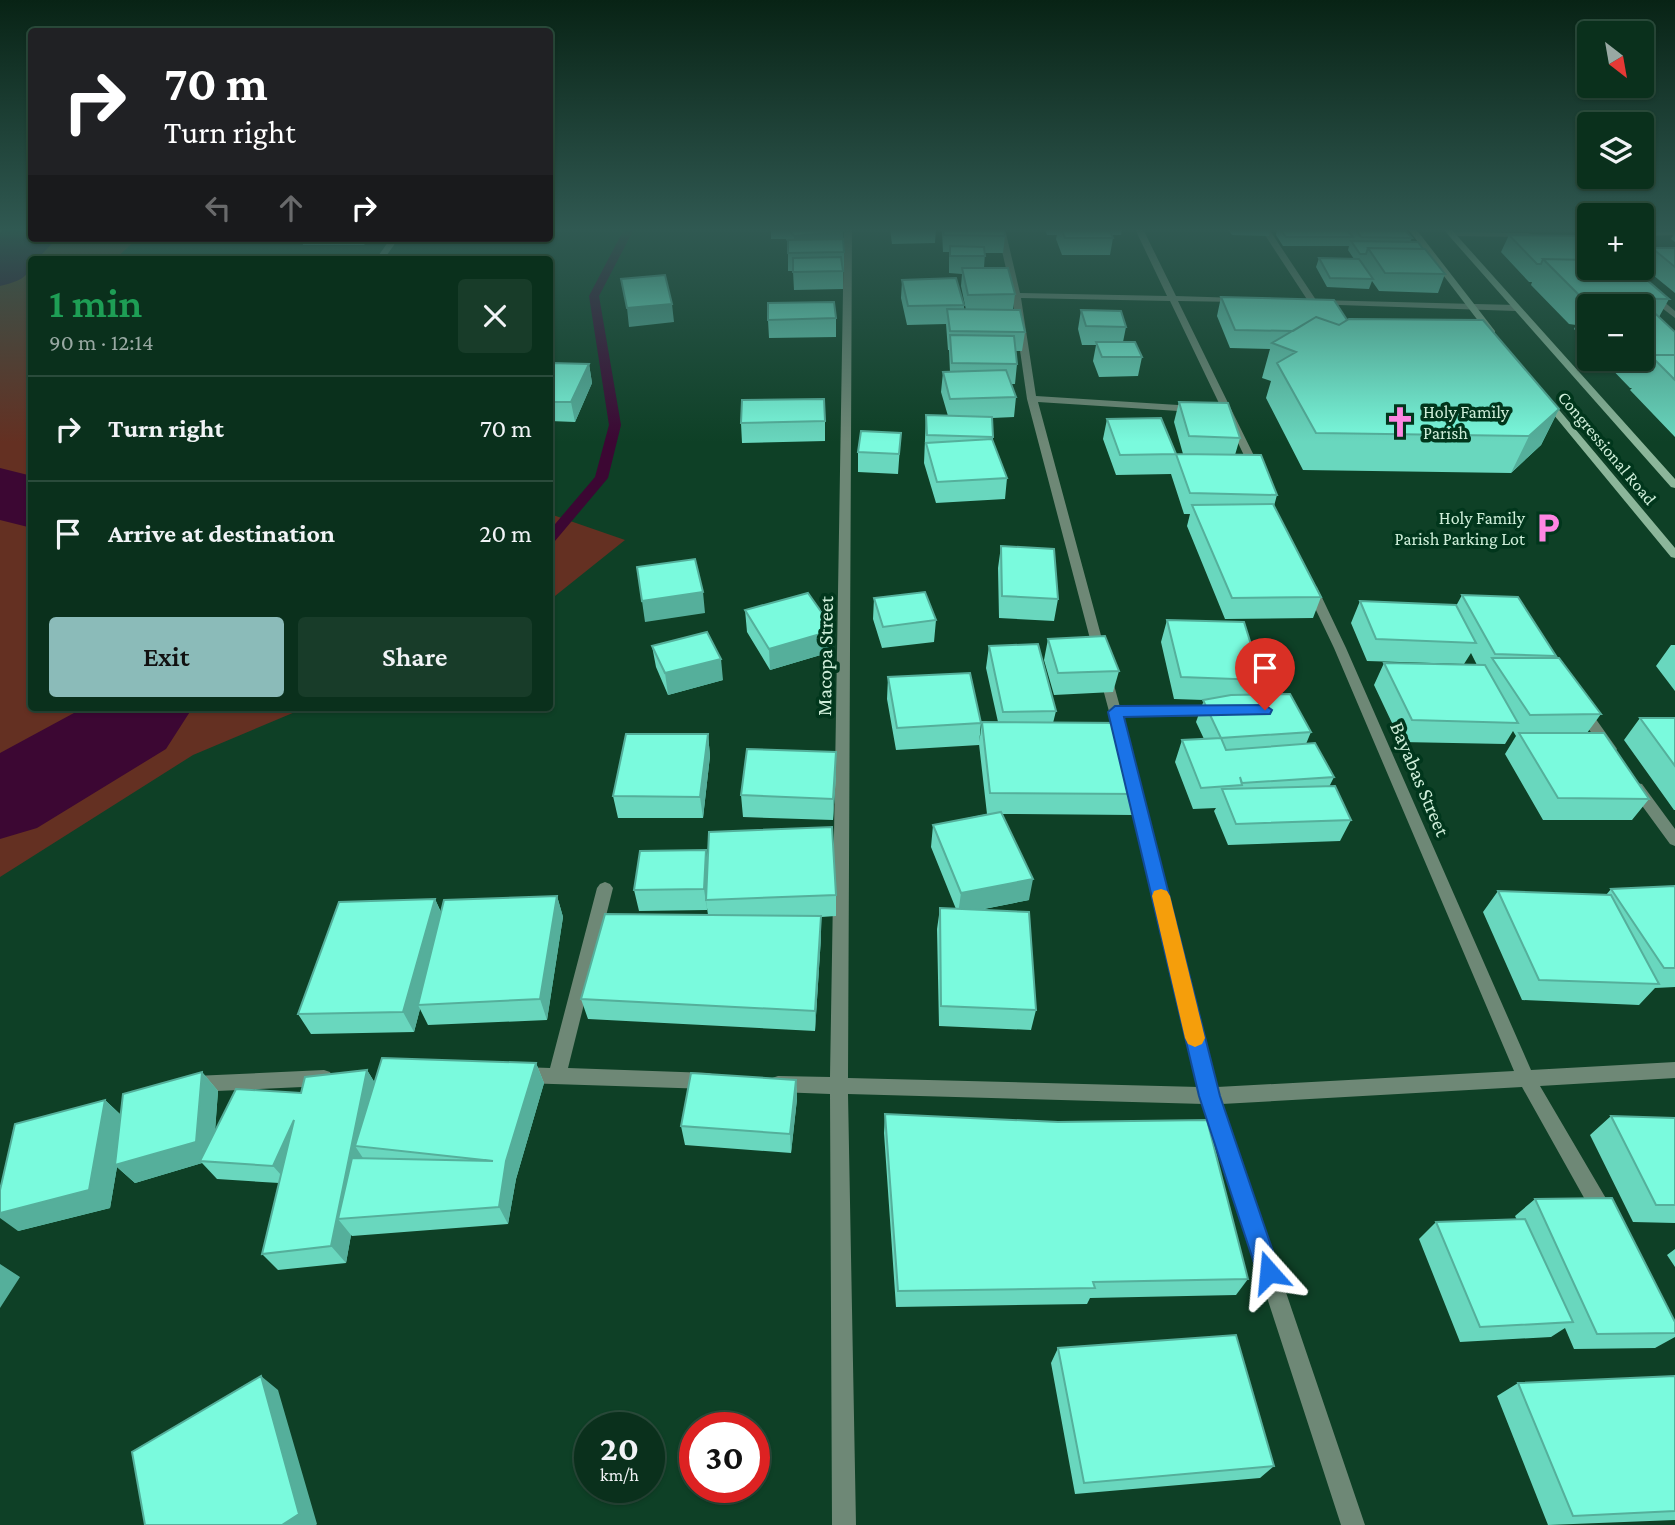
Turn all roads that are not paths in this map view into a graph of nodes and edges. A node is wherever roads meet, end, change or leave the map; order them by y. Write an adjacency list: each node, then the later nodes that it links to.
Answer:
1 (847, 300): 35 (street, Macopa Street)
2 (1017, 300): 14 (street)
3 (1173, 300): 16 (street)
4 (1466, 300): 9 (main road)
5 (1509, 300): 10 (main road, Congressional Road)
6 (1657, 300): 11 (street)
7 (1299, 301): 8 (street)
8 (1312, 302): 9 (street)
9 (1470, 306): 10 (street); 12 (main road)
10 (1516, 308): 17 (main road, Congressional Road)
11 (1675, 315)
12 (1495, 337)
13 (1537, 389): 18 (main road, Congressional Road)
14 (1032, 399): 15 (street); 22 (street)
15 (1199, 409)
16 (1263, 485)
17 (1675, 485)
18 (1675, 555)
19 (1305, 573): 30 (street, Bayabas Street)
20 (1572, 694): 25 (street)
21 (1238, 710): 22 (street)
22 (1115, 712): 23 (street)
23 (1125, 751)
24 (1132, 778): 36 (street)
25 (1675, 840)
26 (605, 888): 29 (street)
27 (1675, 1070): 30 (street)
28 (502, 1075): 29 (street)
29 (557, 1076): 32 (street)
30 (1525, 1076): 36 (street); 37 (street, Bayabas Street)
31 (338, 1077): 34 (street)
32 (731, 1082)
33 (758, 1083): 35 (street)
34 (189, 1084)
35 (839, 1084): 36 (street); 38 (street, Macopa Street)
36 (1210, 1096): 39 (street)
37 (1614, 1231)
38 (844, 1525)
39 (1353, 1525)

